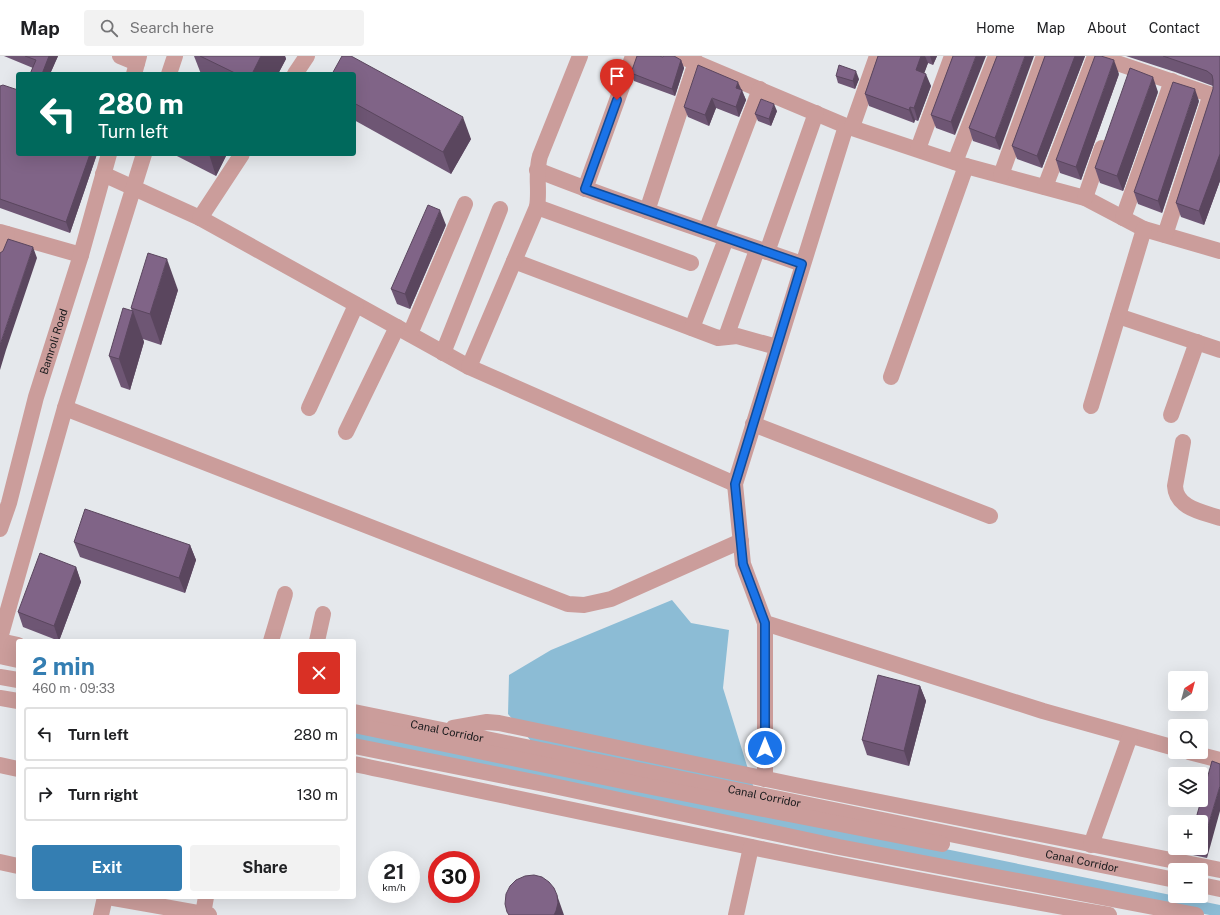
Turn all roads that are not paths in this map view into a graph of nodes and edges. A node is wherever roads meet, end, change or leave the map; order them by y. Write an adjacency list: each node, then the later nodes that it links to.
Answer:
1 (120, 56): 13 (street)
2 (174, 56): 14 (street)
3 (307, 56): 15 (street)
4 (580, 56): 26 (street)
5 (633, 56): 31 (street)
6 (680, 56): 12 (street)
7 (877, 56): 19 (street)
8 (952, 56): 21 (street)
9 (996, 56): 25 (street)
10 (1044, 56): 28 (street)
11 (1095, 56): 16 (street); 29 (street)
12 (696, 62): 17 (street); 36 (street)
13 (137, 64)
14 (170, 72)
15 (296, 72)
16 (1172, 81): 38 (street); 42 (street)
17 (760, 89): 18 (street); 40 (street)
18 (816, 113): 19 (street); 44 (street)
19 (849, 127): 21 (street); 50 (street)
20 (1108, 133): 32 (street)
21 (918, 149): 25 (street)
22 (108, 156): 27 (street, Bamroli Road)
23 (143, 156): 30 (street)
24 (241, 156): 37 (street)
25 (960, 164): 28 (street); 61 (street)
26 (537, 170): 31 (street); 34 (street)
27 (103, 174): 30 (street); 46 (street, Bamroli Road)
28 (1001, 175): 29 (street)
29 (1045, 187): 32 (street)
30 (133, 188): 37 (street); 63 (street)
31 (585, 189): 36 (street)
32 (1085, 198): 38 (street)
33 (465, 204): 54 (street)
34 (537, 207): 48 (street); 49 (street)
35 (500, 209): 59 (street)
36 (647, 211): 40 (street)
37 (200, 218): 51 (street)
38 (1123, 218): 39 (street)
39 (1144, 229): 42 (street); 52 (street)
40 (706, 231): 43 (street)
41 (4, 233): 46 (street); 47 (street)
42 (1165, 235): 45 (street)
43 (726, 239): 44 (street); 53 (street)
44 (762, 251): 50 (street); 55 (street)
45 (1220, 251)
46 (81, 255): 70 (street, Bamroli Road)
47 (0, 256)
48 (514, 261): 53 (street); 60 (street)
49 (691, 263)
50 (802, 264): 57 (street)
51 (356, 305): 54 (street); 64 (street)
52 (1118, 316): 56 (street); 62 (street)
53 (692, 328): 55 (street)
54 (403, 331): 59 (street); 67 (street)
55 (726, 337): 57 (street)
56 (1197, 342): 58 (street); 65 (street)
57 (777, 347): 66 (street)
58 (1220, 350)
59 (443, 353): 60 (street)
60 (469, 367): 69 (street)
61 (891, 377)
62 (1091, 406)
63 (65, 408): 74 (street); 78 (street)
64 (309, 408)
65 (1171, 414)
66 (753, 424): 69 (street); 71 (street)
67 (346, 432)
68 (1183, 442): 72 (street)
69 (735, 484): 74 (street)
70 (5, 501): 73 (street, Bamroli Road)
71 (990, 516)
72 (1220, 518)
73 (0, 529)
74 (740, 542): 77 (street)
75 (285, 594): 79 (street)
76 (323, 614): 80 (street)
77 (765, 623): 92 (street); 100 (street)
78 (0, 638)
79 (272, 639)
80 (317, 639)
81 (0, 641): 82 (street)
82 (16, 645)
83 (0, 656): 84 (street)
84 (16, 660)
85 (0, 677): 86 (street)
86 (16, 680)
87 (0, 698): 88 (street)
88 (16, 701)
89 (356, 712): 91 (street, Canal Corridor)
90 (356, 725): 108 (street)
91 (441, 729): 100 (street); 106 (street, Canal Corridor)
92 (1130, 736): 94 (street); 101 (street)
93 (356, 746): 119 (street)
94 (1168, 746)
95 (1208, 757): 96 (street)
96 (1220, 760)
97 (356, 764): 102 (street)
98 (0, 766): 99 (street)
99 (16, 769)
100 (765, 779): 101 (street)
101 (1092, 845): 105 (street)
102 (751, 847): 117 (street); 118 (street)
103 (0, 862): 104 (street)
104 (16, 866)
105 (1220, 870)
106 (1168, 879)
107 (1208, 886): 109 (street)
108 (1168, 889)
109 (1220, 889)
110 (1208, 896): 114 (street)
111 (105, 899): 116 (street)
112 (120, 899): 115 (street)
113 (206, 899): 115 (street)
114 (1220, 899)
115 (206, 914)
116 (101, 915)
117 (736, 915)
118 (1109, 915)
119 (1196, 915)

